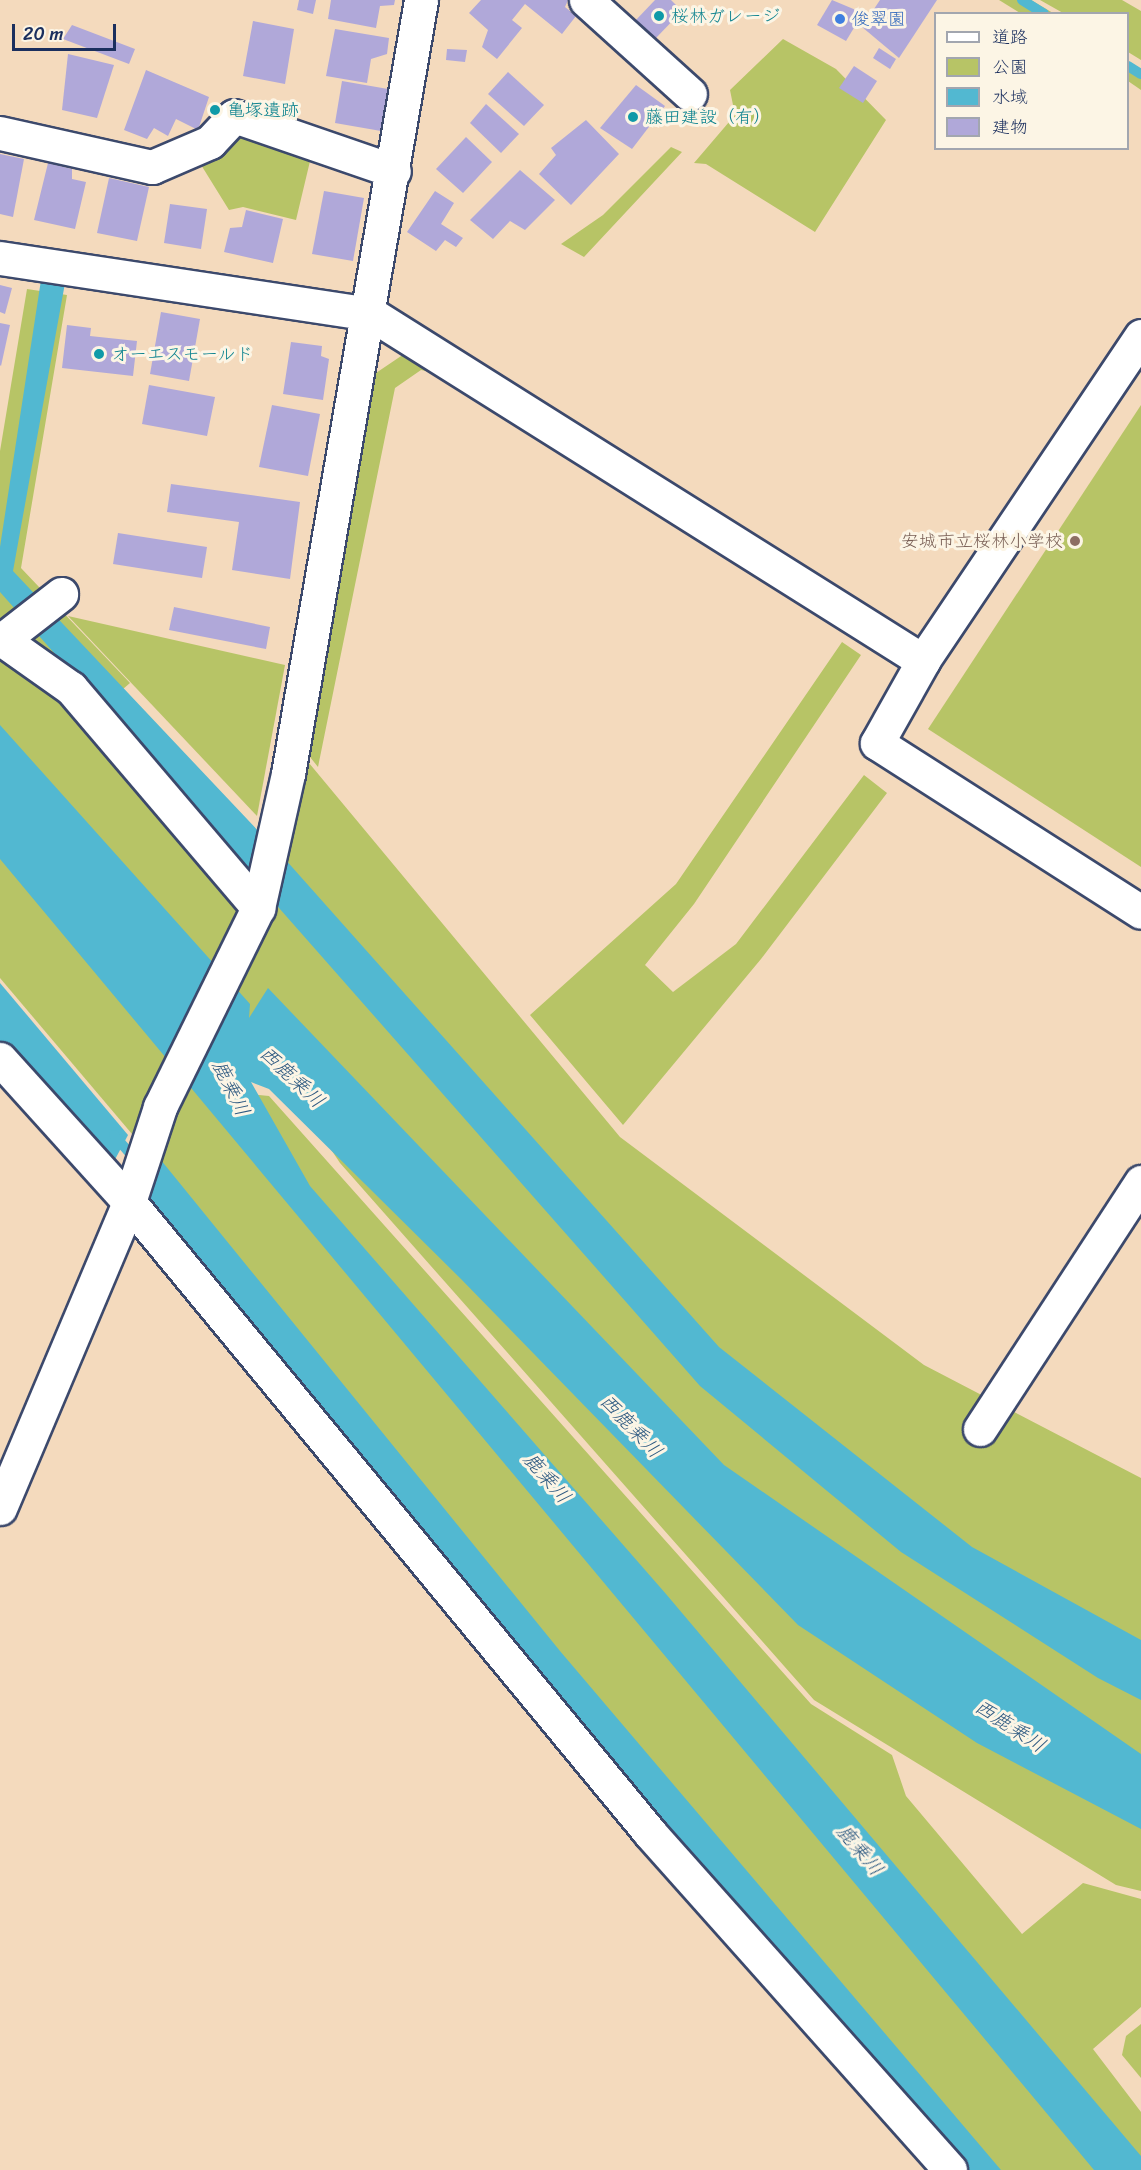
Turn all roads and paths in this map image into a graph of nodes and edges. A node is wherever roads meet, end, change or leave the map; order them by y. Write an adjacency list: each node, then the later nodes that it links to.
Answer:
1 (421, 0): 5 (street)
2 (586, 0): 3 (street)
3 (690, 94)
4 (0, 133): 5 (street)
5 (394, 171): 7 (street)
6 (0, 258): 7 (street)
7 (371, 314): 10 (street); 11 (street)
8 (1141, 336): 10 (street)
9 (27, 619): 11 (street)
10 (923, 661): 12 (street)
11 (261, 894): 15 (street)
12 (1141, 912)
13 (0, 1059): 15 (street)
14 (1141, 1182): 16 (street)
15 (129, 1202): 17 (street); 18 (street)
16 (980, 1429)
17 (0, 1508)
18 (950, 2170)

